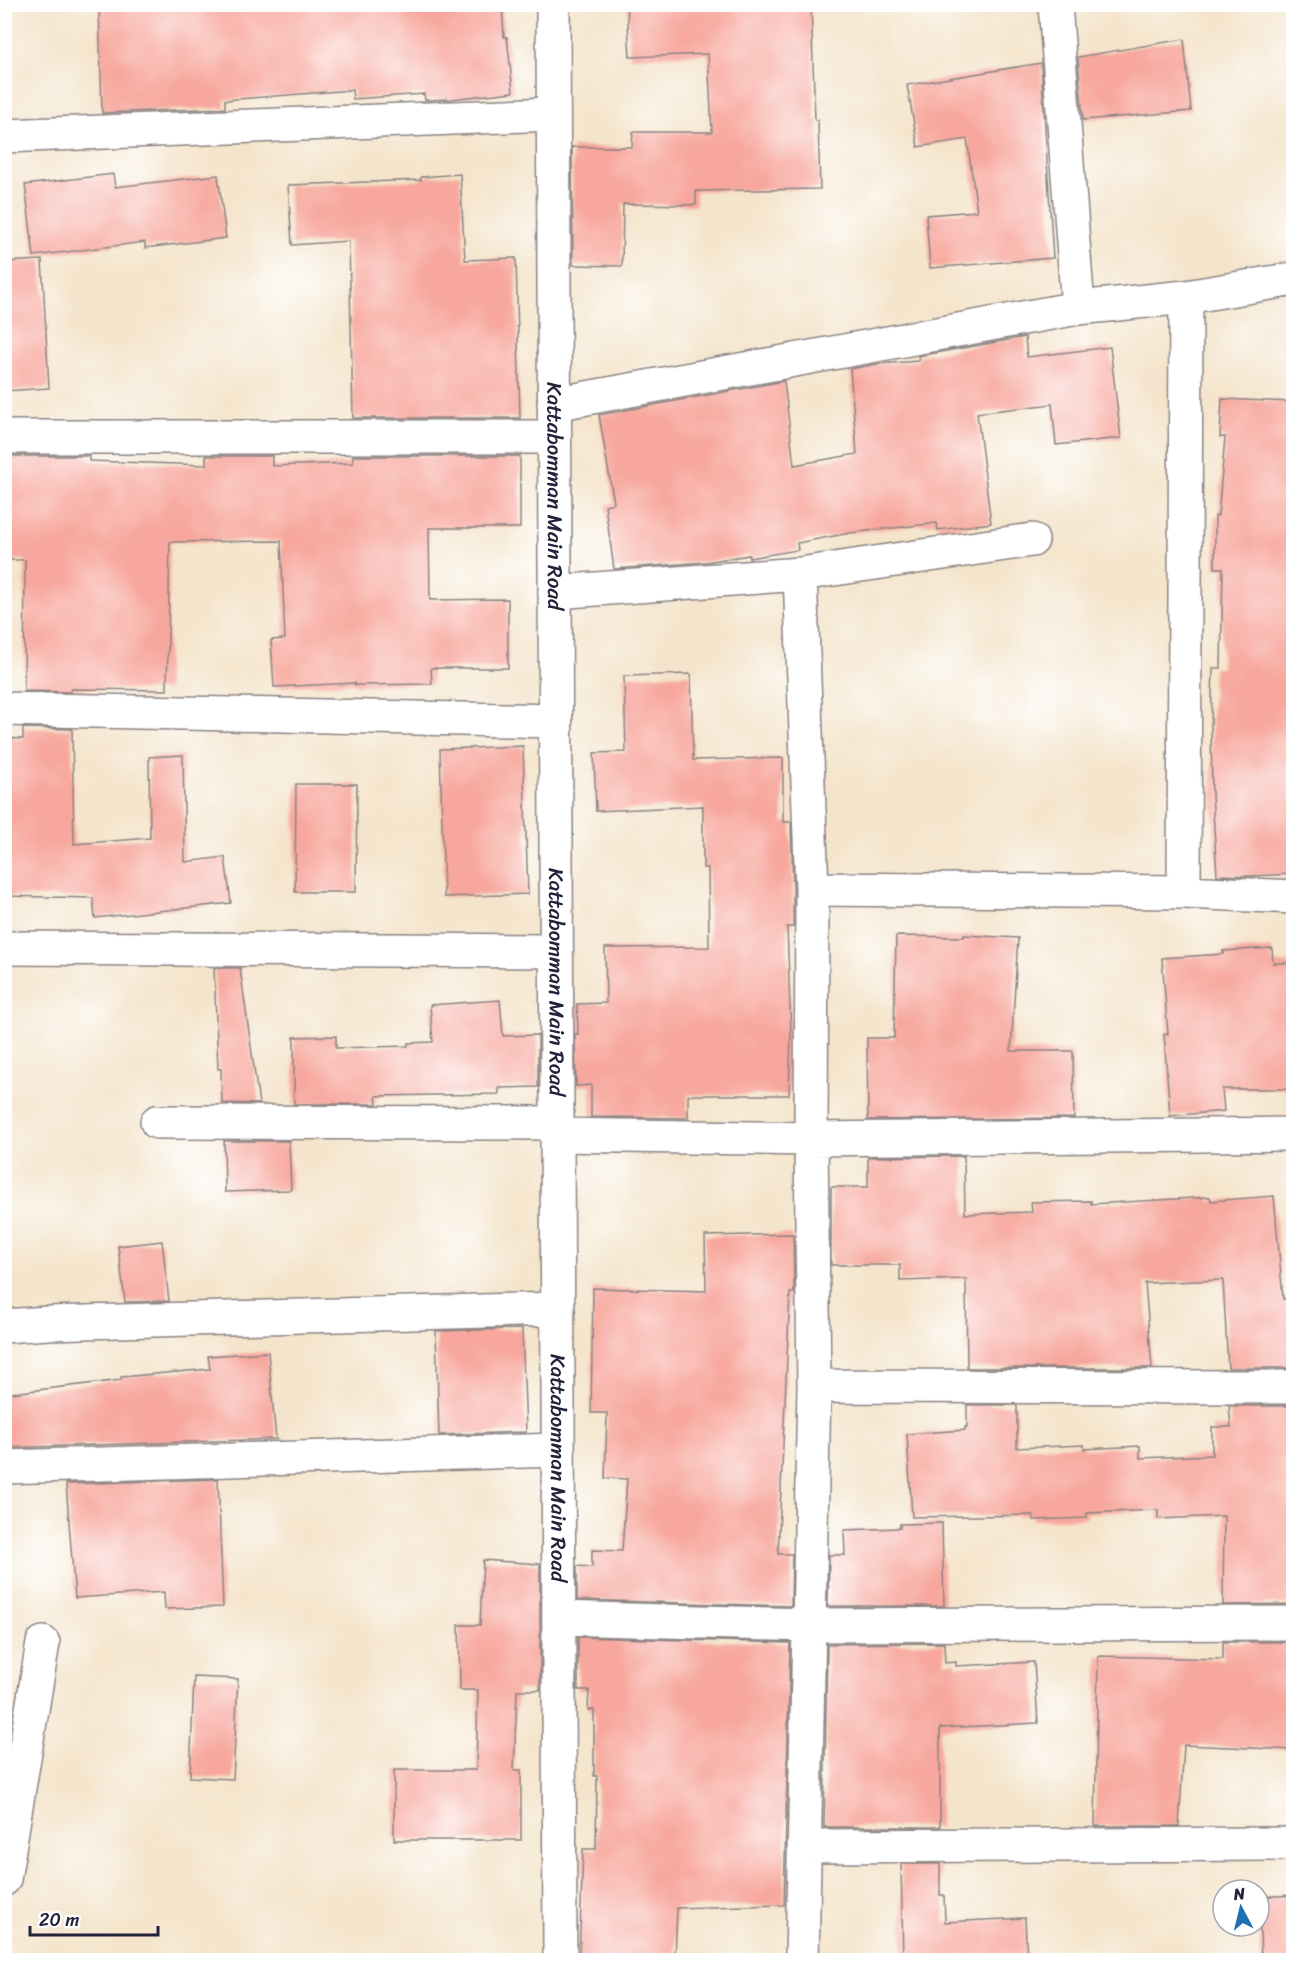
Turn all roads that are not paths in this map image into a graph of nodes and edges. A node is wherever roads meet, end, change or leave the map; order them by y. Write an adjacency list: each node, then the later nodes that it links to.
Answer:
1 (553, 4): 3 (street, Kattabomman Main Road)
2 (1056, 4): 7 (street)
3 (553, 114): 4 (street); 8 (street, Kattabomman Main Road)
4 (4, 136)
5 (1293, 279): 6 (street)
6 (1185, 297): 7 (street); 17 (street)
7 (1078, 308): 8 (street)
8 (554, 404): 10 (street, Kattabomman Main Road)
9 (4, 437): 10 (street)
10 (554, 437): 13 (street, Kattabomman Main Road)
11 (1032, 540): 12 (street)
12 (800, 574): 13 (street); 16 (street)
13 (555, 592): 15 (street, Kattabomman Main Road)
14 (4, 709): 15 (street)
15 (555, 721): 20 (street, Kattabomman Main Road)
16 (812, 889): 17 (street); 24 (street)
17 (1184, 892): 18 (street)
18 (1293, 897)
19 (4, 948): 20 (street)
20 (556, 951): 22 (street, Kattabomman Main Road)
21 (157, 1122): 22 (street)
22 (557, 1129): 24 (street); 25 (street, Kattabomman Main Road)
23 (1293, 1134): 24 (street)
24 (811, 1139): 27 (street)
25 (558, 1309): 26 (street); 29 (street, Kattabomman Main Road)
26 (4, 1326)
27 (814, 1386): 28 (street); 33 (street)
28 (1293, 1387)
29 (558, 1450): 30 (street); 31 (street, Kattabomman Main Road)
30 (4, 1467)
31 (559, 1618): 33 (street); 38 (street, Kattabomman Main Road)
32 (1293, 1623): 33 (street)
33 (808, 1625): 36 (street)
34 (43, 1643): 37 (street)
35 (1293, 1844): 36 (street)
36 (804, 1846): 39 (street)
37 (4, 1879)
38 (560, 1960)
39 (802, 1960)

